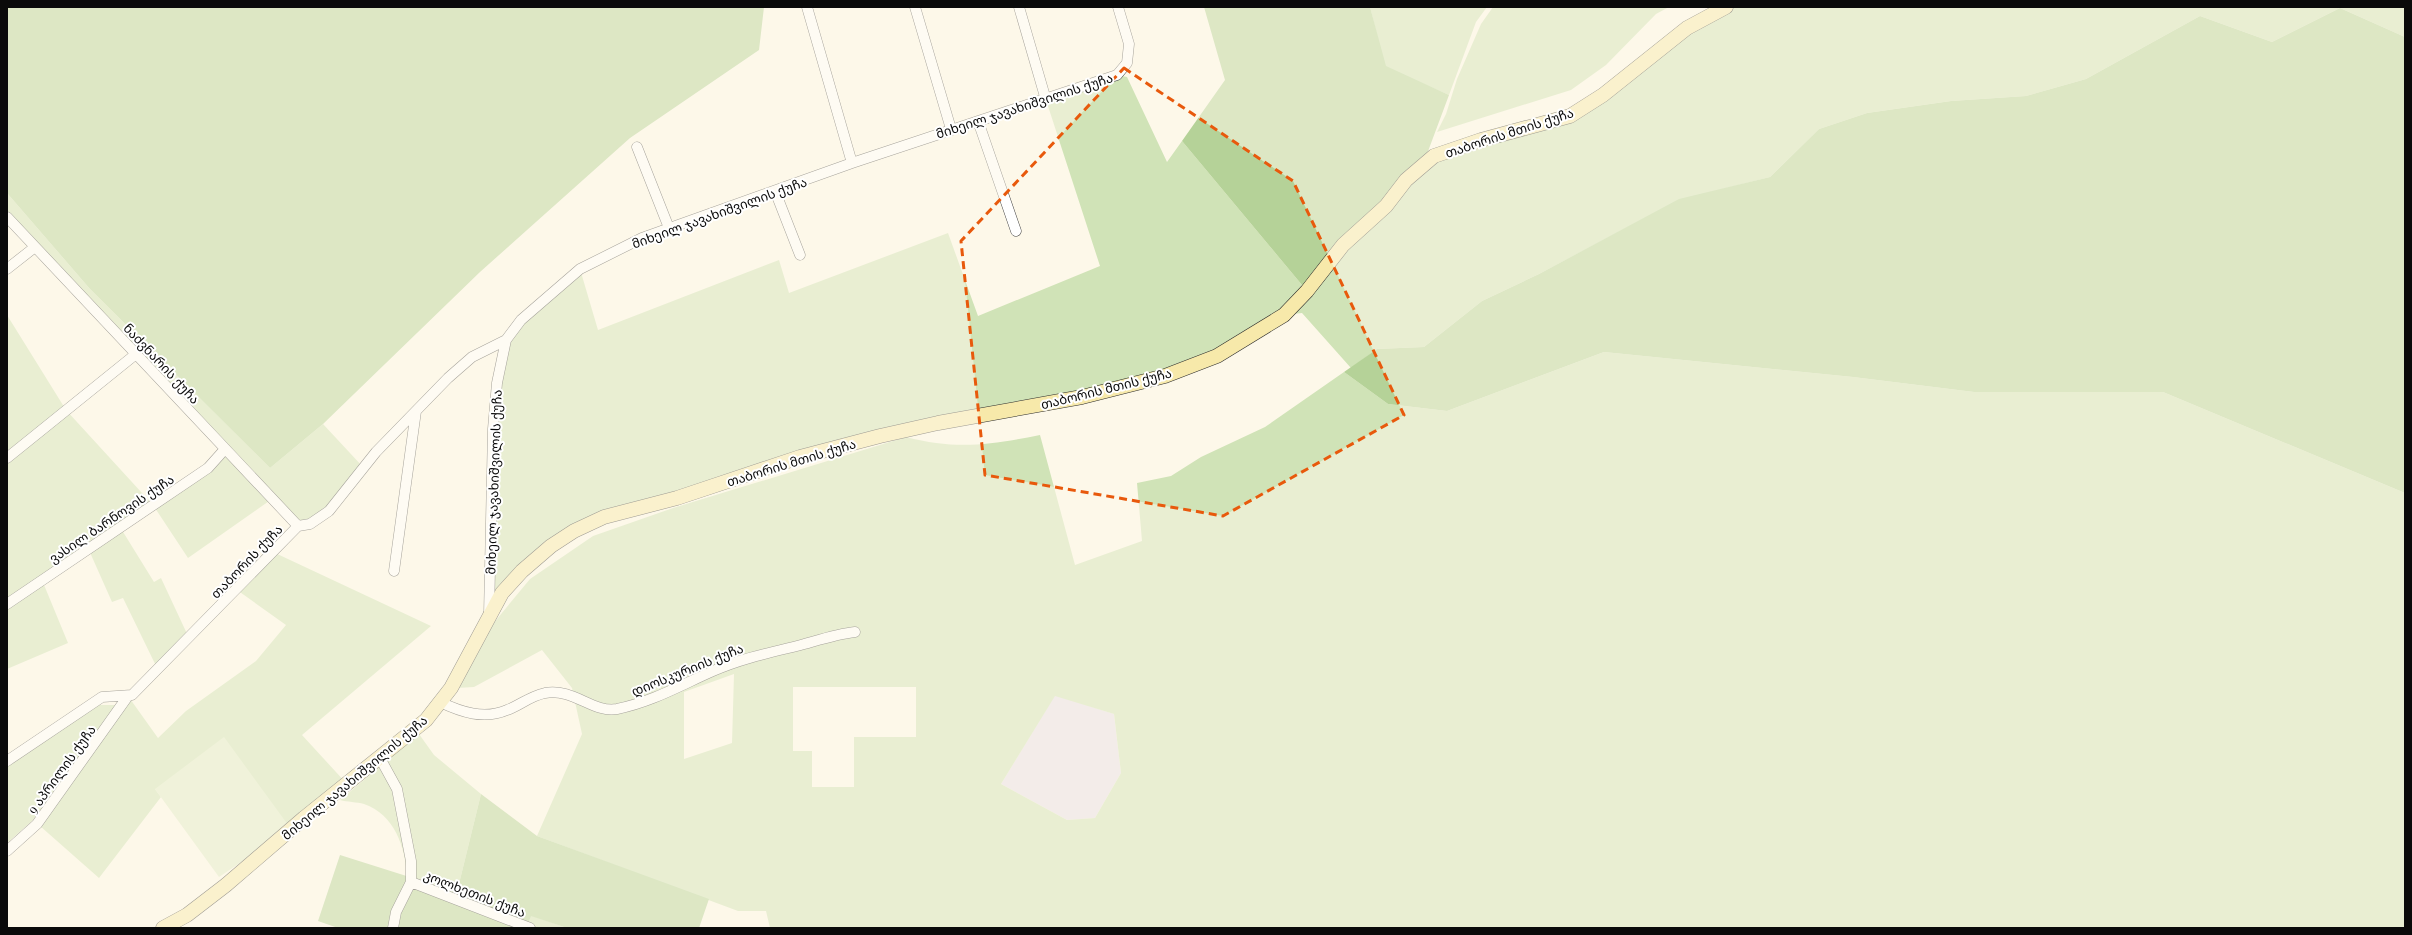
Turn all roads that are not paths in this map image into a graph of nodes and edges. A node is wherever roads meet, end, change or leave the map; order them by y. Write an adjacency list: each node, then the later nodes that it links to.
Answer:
1 (807, 7): 10 (street)
2 (915, 7): 8 (street)
3 (1019, 7): 6 (street)
4 (1118, 7): 6 (street, მიხეილ ჯავახიშვილის ქუჩა)
5 (1726, 7): 26 (main road, თაბორის მთის ქუჩა)
6 (1046, 100): 7 (street, მიხეილ ჯავახიშვილის ქუჩა)
7 (978, 121): 8 (street, მიხეილ ჯავახიშვილის ქუჩა); 14 (street)
8 (951, 129): 10 (street, მიხეილ ჯავახიშვილის ქუჩა)
9 (637, 147): 13 (street)
10 (852, 163): 11 (street, მიხეილ ჯავახიშვილის ქუჩა)
11 (775, 191): 13 (street, მიხეილ ჯავახიშვილის ქუჩა); 16 (street)
12 (7, 217): 15 (street, ნაძვნარის ქუჩა)
13 (669, 228): 18 (street, მიხეილ ჯავახიშვილის ქუჩა)
14 (1016, 231)
15 (35, 247): 17 (street); 19 (street, ნაძვნარის ქუჩა)
16 (800, 255)
17 (7, 269)
18 (506, 340): 20 (street, თაბორის ქუჩა); 26 (street, მიხეილ ჯავახიშვილის ქუჩა)
19 (136, 354): 21 (street, ნაძვნარის ქუჩა); 22 (street)
20 (416, 411): 23 (street, თაბორის ქუჩა); 24 (street)
21 (225, 449): 23 (street, ნაძვნარის ქუჩა); 25 (street, ვასილ ბარნოვის ქუჩა)
22 (7, 458)
23 (298, 526): 28 (street, თაბორის ქუჩა)
24 (394, 571)
25 (7, 604)
26 (489, 616): 29 (main road, მიხეილ ჯავახიშვილის ქუჩა)
27 (856, 632): 29 (street, დიოსკურიის ქუჩა)
28 (128, 696): 31 (street); 32 (street, 9 აპრილის ქუჩა)
29 (440, 702): 30 (main road, მიხეილ ჯავახიშვილის ქუჩა)
30 (380, 758): 33 (street); 34 (main road, მიხეილ ჯავახიშვილის ქუჩა)
31 (7, 761)
32 (7, 852)
33 (411, 882): 35 (street); 36 (street, კოლხეთის ქუჩა)
34 (163, 928)
35 (393, 928)
36 (530, 928)

